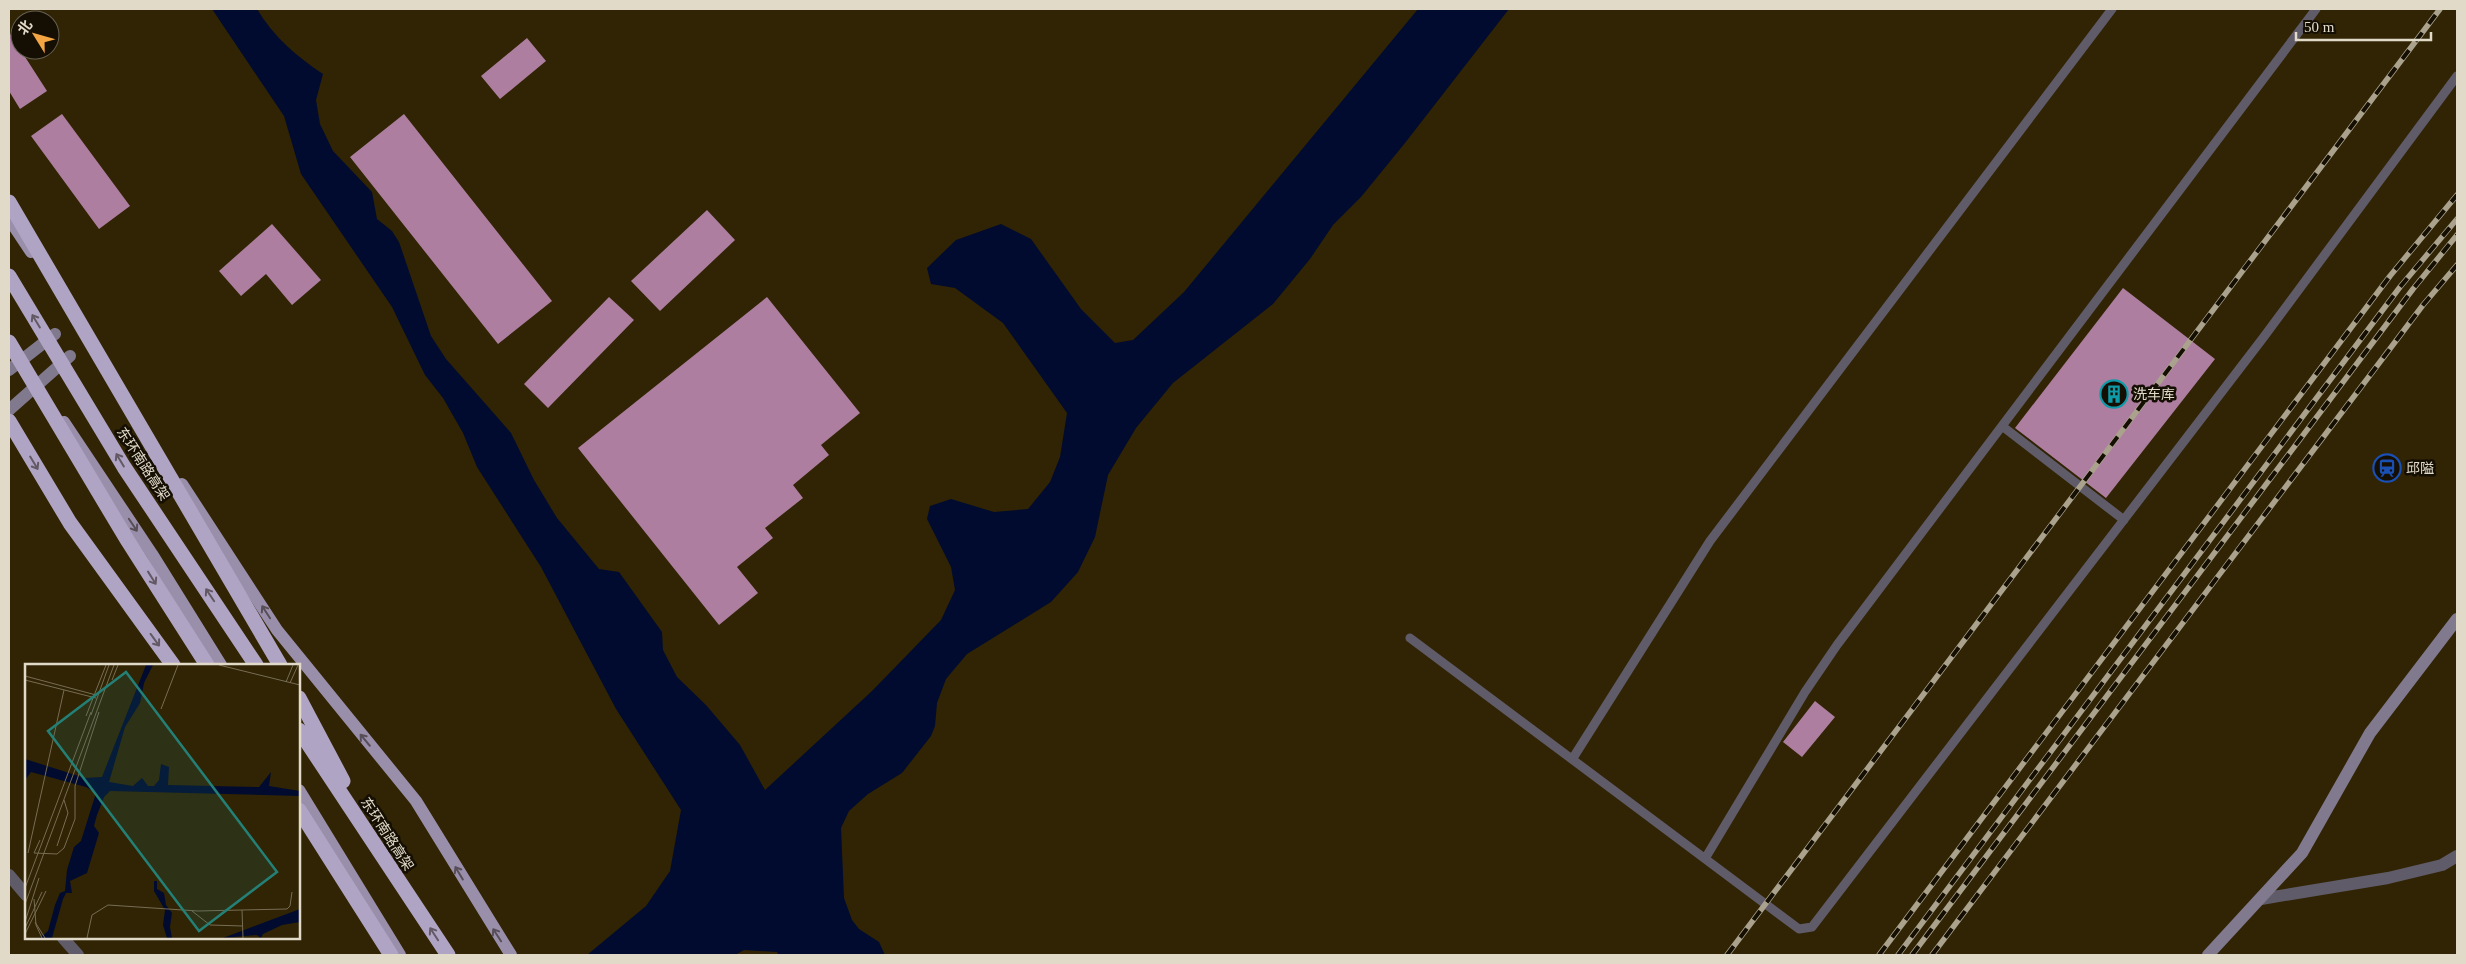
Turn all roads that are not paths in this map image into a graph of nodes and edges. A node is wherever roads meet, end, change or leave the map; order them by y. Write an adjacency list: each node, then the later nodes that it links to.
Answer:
1 (2112, 9): 26 (lane)
2 (2316, 9): 15 (lane)
3 (2457, 76): 16 (lane)
4 (9, 202): 23 (highway)
5 (9, 219): 40 (main road, one-way to 5)
6 (9, 276): 22 (highway, 东环南路高架, one-way to 6)
7 (55, 334): 10 (street)
8 (9, 340): 10 (main road); 20 (highway, one-way to 20)
9 (70, 356): 12 (street)
10 (22, 359): 11 (street); 12 (main road)
11 (9, 370)
12 (39, 384): 13 (street); 21 (main road, one-way to 21)
13 (9, 410)
14 (9, 421): 19 (highway, one-way to 19)
15 (2002, 426): 16 (lane); 30 (lane)
16 (2124, 520): 30 (lane)
17 (2457, 619): 34 (street)
18 (1410, 638): 26 (lane)
19 (171, 664)
20 (206, 664)
21 (220, 664)
22 (255, 664)
23 (279, 664)
24 (300, 700): 31 (highway)
25 (300, 732): 31 (highway, 东环南路高架)
26 (1573, 758): 30 (lane)
27 (300, 792): 38 (main road)
28 (300, 813): 37 (highway)
29 (2457, 856): 34 (street)
30 (1706, 857)
31 (386, 862): 39 (highway, 东环南路高架, one-way to 31)
32 (9, 874): 33 (street)
33 (25, 894)
34 (2261, 899): 41 (street)
35 (64, 939): 36 (street)
36 (78, 955)
37 (391, 955)
38 (400, 955)
39 (448, 955)
40 (511, 955)
41 (2208, 955)

